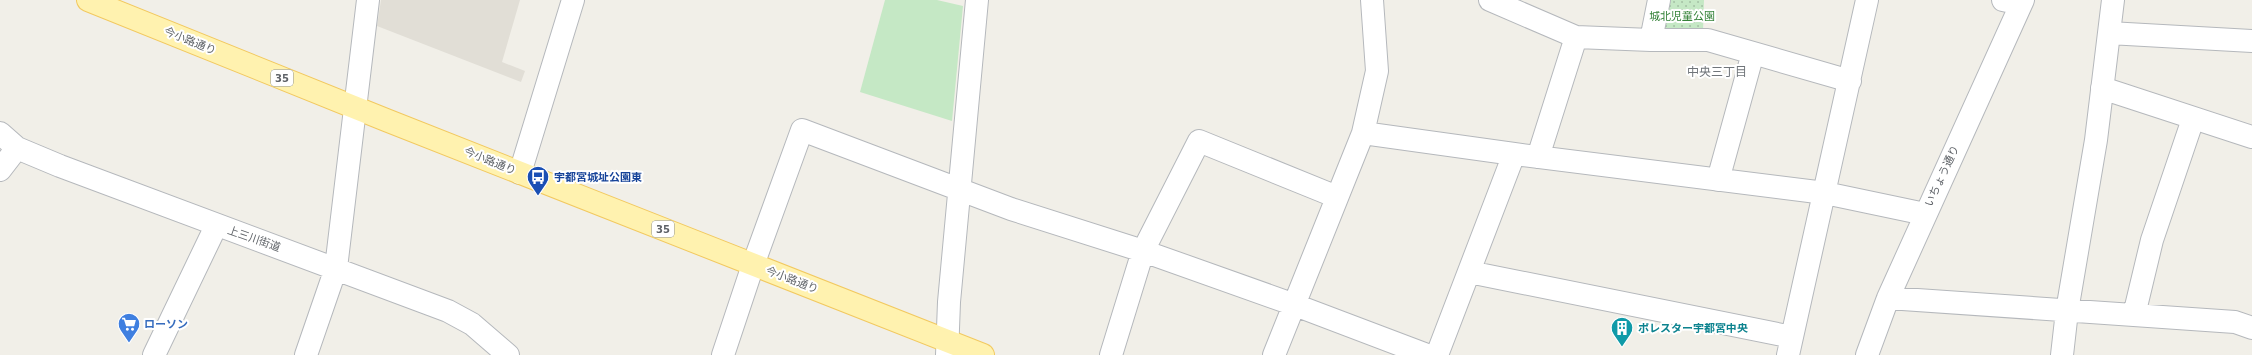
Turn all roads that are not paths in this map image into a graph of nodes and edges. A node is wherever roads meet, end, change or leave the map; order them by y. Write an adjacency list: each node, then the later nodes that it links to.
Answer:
1 (88, 0): 18 (main road, 今小路通り / 35)
2 (368, 0): 18 (street)
3 (573, 0): 27 (street)
4 (977, 0): 29 (street)
5 (1372, 0): 21 (street)
6 (1490, 0): 12 (street)
7 (1659, 0): 13 (street)
8 (1867, 0): 16 (street)
9 (2113, 0): 11 (street)
10 (2016, 1): 32 (street, いちょう通り)
11 (2109, 33): 14 (street); 17 (street)
12 (1576, 37): 13 (street); 25 (street)
13 (1651, 40): 15 (street)
14 (2252, 41)
15 (1753, 53): 16 (street); 28 (street)
16 (1850, 81): 30 (street)
17 (2102, 88): 19 (street); 40 (street)
18 (357, 108): 27 (main road, 今小路通り / 35); 36 (street)
19 (2193, 119): 22 (street); 41 (street)
20 (0, 133): 23 (street)
21 (1362, 133): 24 (street); 31 (street)
22 (2252, 138)
23 (17, 148): 26 (street); 33 (street, 上三川街道)
24 (1514, 154): 25 (street); 37 (street)
25 (1538, 157): 28 (street)
26 (0, 170)
27 (520, 173): 35 (main road, 今小路通り / 35)
28 (1718, 180): 30 (street)
29 (959, 189): 34 (street); 35 (street); 44 (street)
30 (1825, 193): 32 (street); 43 (street)
31 (1337, 197): 34 (street); 39 (street)
32 (1925, 214): 38 (street, いちょう通り)
33 (216, 226): 36 (street, 上三川街道); 45 (street)
34 (1143, 251): 39 (street); 50 (street)
35 (753, 265): 44 (main road, 今小路通り / 35); 48 (street)
36 (336, 268): 46 (street); 47 (street, 上三川街道)
37 (1469, 272): 43 (street); 53 (street)
38 (1888, 298): 40 (street); 54 (street, いちょう通り)
39 (1295, 305): 51 (street); 52 (street)
40 (2067, 311): 41 (street); 55 (street)
41 (2134, 315): 42 (street)
42 (2252, 328)
43 (1790, 346)
44 (947, 348): 49 (main road, 今小路通り / 35)
45 (154, 355)
46 (306, 355)
47 (508, 355)
48 (723, 355)
49 (983, 355)
50 (1111, 355)
51 (1274, 355)
52 (1427, 355)
53 (1437, 355)
54 (1867, 355)
55 (2062, 355)

